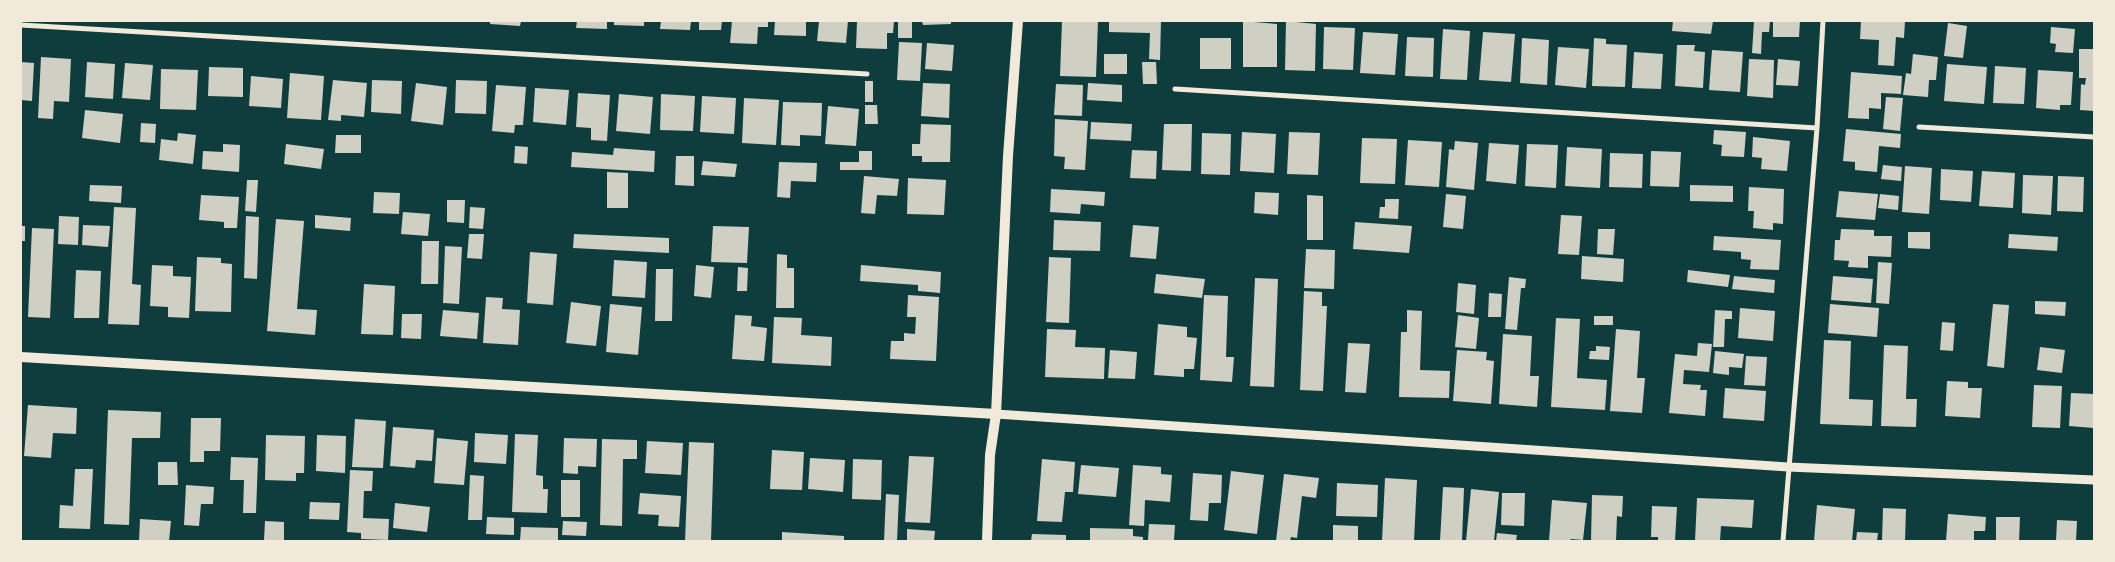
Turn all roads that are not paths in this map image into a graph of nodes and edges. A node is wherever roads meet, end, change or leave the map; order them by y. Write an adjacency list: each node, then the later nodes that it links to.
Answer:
1 (1018, 21): 10 (main road)
2 (1823, 21): 6 (street)
3 (21, 25): 4 (street)
4 (867, 74)
5 (1175, 89): 6 (street)
6 (1817, 128): 11 (street)
7 (1919, 128): 8 (street)
8 (2094, 137)
9 (21, 357): 10 (main road)
10 (996, 414): 11 (street); 13 (main road)
11 (1788, 467): 12 (street); 14 (street)
12 (2094, 480)
13 (988, 541)
14 (1783, 541)

